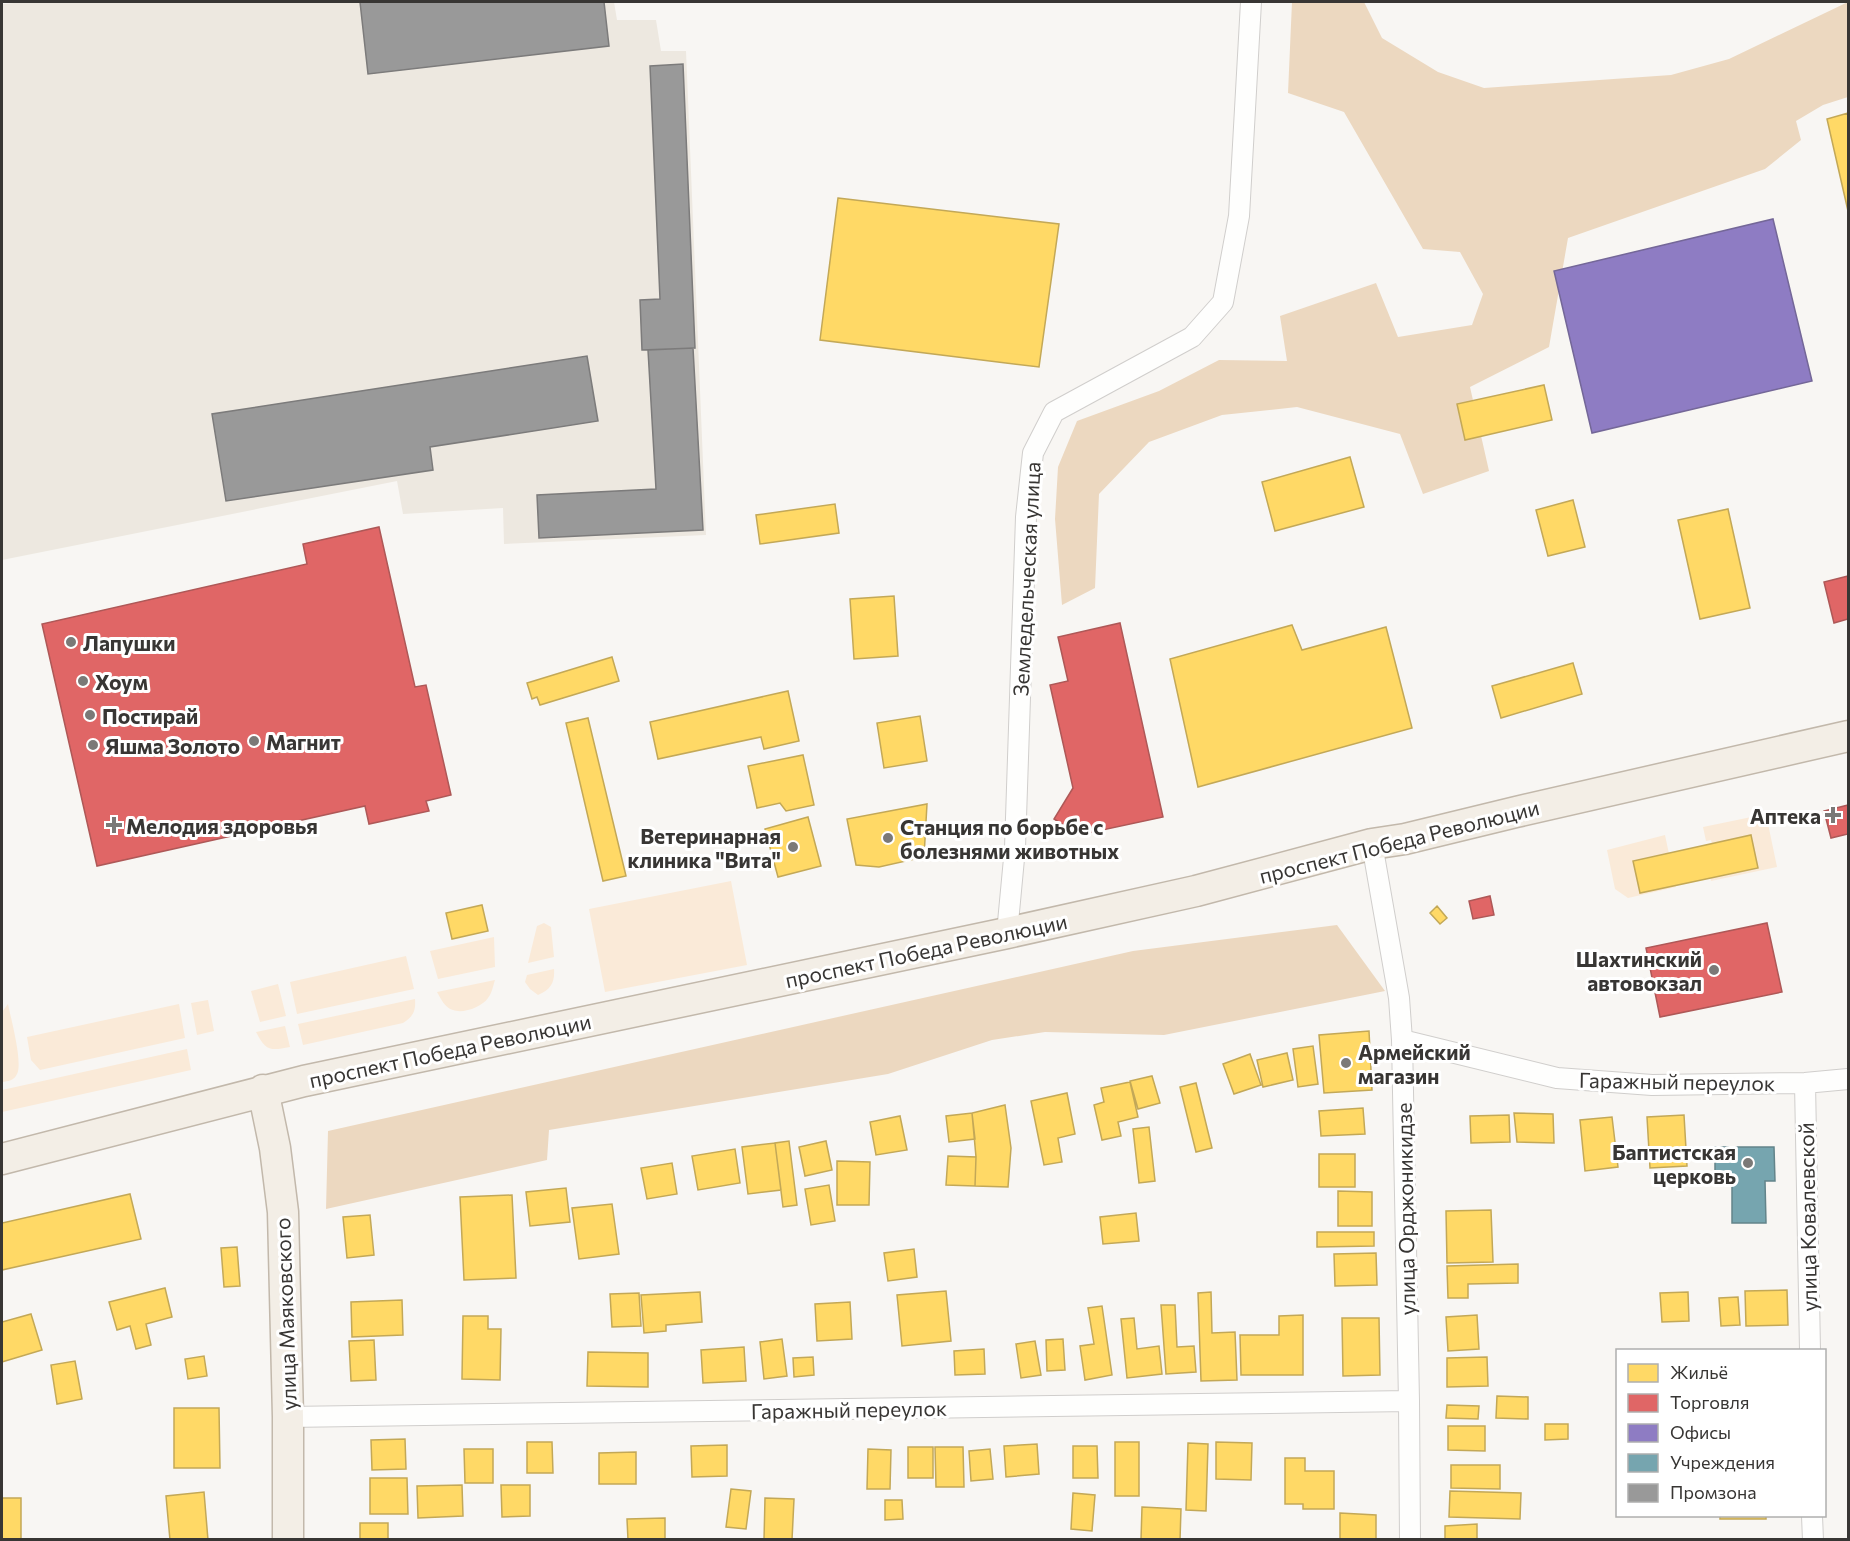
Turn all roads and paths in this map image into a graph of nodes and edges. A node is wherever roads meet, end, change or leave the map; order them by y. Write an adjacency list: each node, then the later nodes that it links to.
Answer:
1 (1251, 2): 4 (street, Земледельческая улица)
2 (1848, 736): 3 (main road, проспект Победа Революции)
3 (1372, 844): 4 (main road, проспект Победа Революции); 5 (street, улица Орджоникидзе)
4 (1007, 933): 8 (main road, проспект Победа Революции)
5 (1402, 1040): 7 (street, Гаражный переулок); 11 (street, улица Орджоникидзе)
6 (1848, 1079): 7 (street, Гаражный переулок)
7 (1805, 1083): 10 (street, улица Ковалевской)
8 (263, 1090): 9 (main road, проспект Победа Революции); 12 (main road, улица Маяковского)
9 (2, 1159)
10 (1810, 1349)
11 (1409, 1401): 12 (street, Гаражный переулок); 15 (street, улица Орджоникидзе)
12 (288, 1417): 14 (main road, улица Маяковского)
13 (1812, 1517): 16 (street)
14 (288, 1539)
15 (1410, 1539)
16 (1813, 1539)

